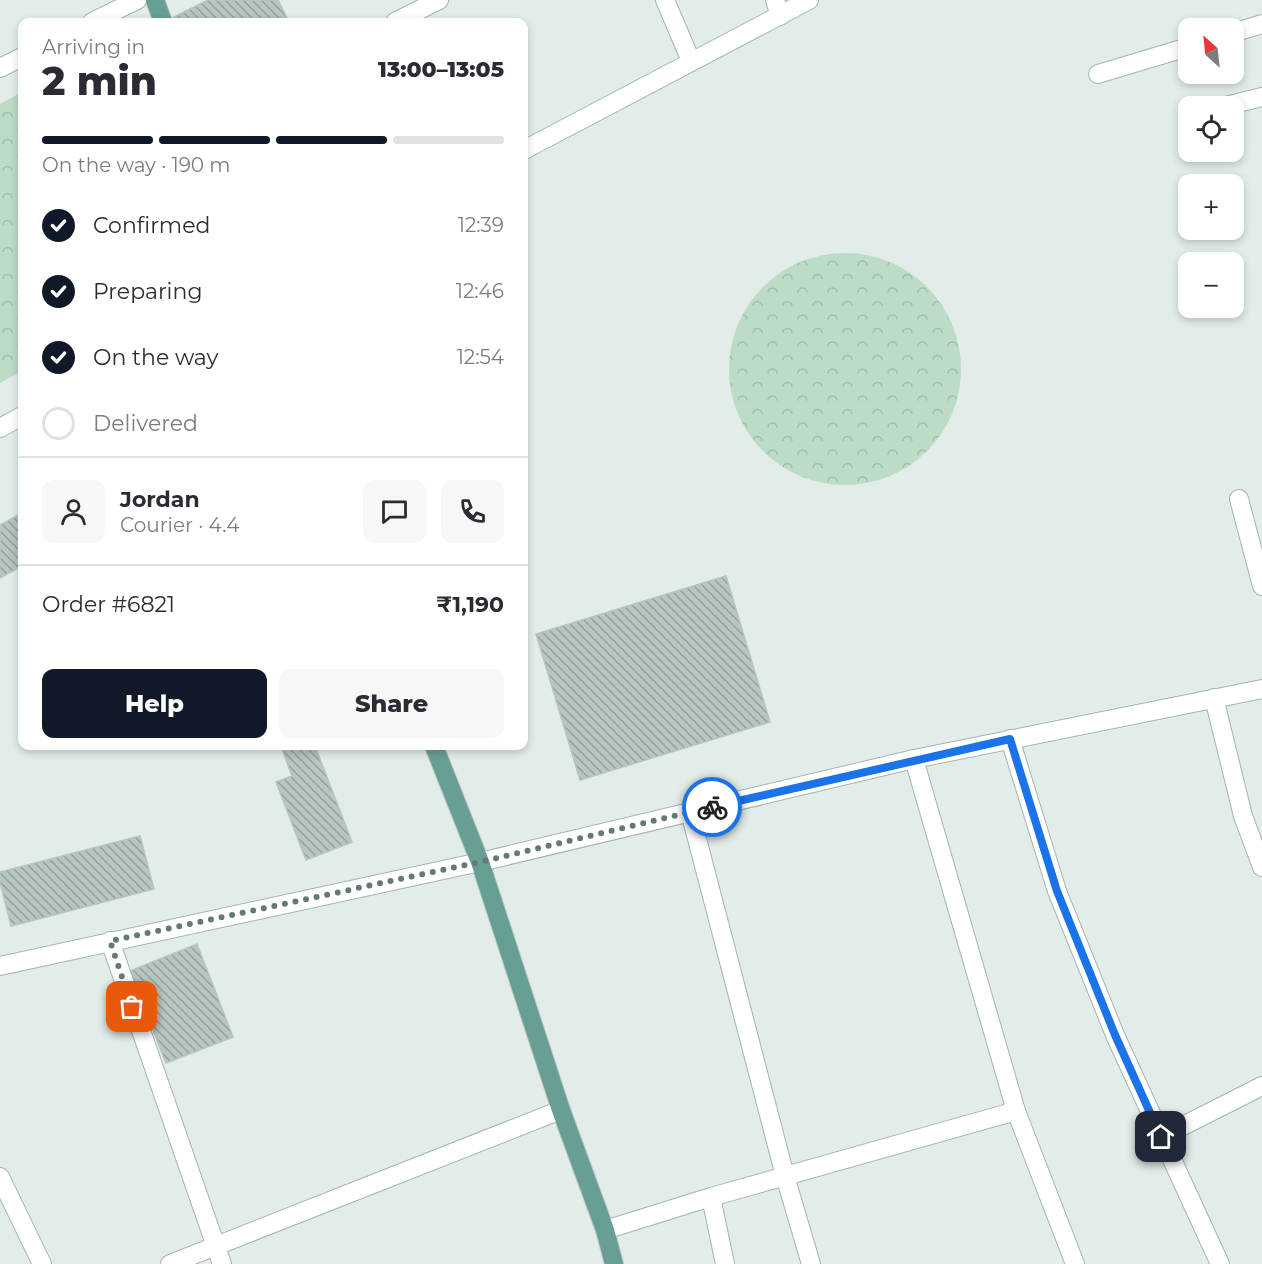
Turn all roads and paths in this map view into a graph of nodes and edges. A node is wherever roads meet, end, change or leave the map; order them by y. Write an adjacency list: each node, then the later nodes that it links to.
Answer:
1 (137, 0): 7 (street)
2 (155, 0): 8 (main road)
3 (439, 0): 9 (street)
4 (665, 0): 14 (street)
5 (808, 0): 6 (street)
6 (778, 8): 14 (street)
7 (100, 18)
8 (162, 18)
9 (403, 18)
10 (1262, 24): 11 (street)
11 (1244, 30)
12 (1178, 50): 16 (street)
13 (18, 59): 15 (street)
14 (691, 61): 19 (street)
15 (0, 68)
16 (1098, 74)
17 (1262, 96): 18 (street)
18 (1244, 101)
19 (528, 148)
20 (18, 418): 21 (street)
21 (0, 428)
22 (1239, 499): 23 (street)
23 (1262, 586)
24 (1262, 689): 25 (street)
25 (1214, 698): 26 (street); 31 (street)
26 (1010, 739): 28 (street); 37 (street)
27 (436, 750): 30 (main road)
28 (914, 759): 29 (street); 36 (street)
29 (690, 812): 30 (street); 38 (street)
30 (480, 862): 32 (street); 35 (main road)
31 (1262, 867)
32 (110, 941): 33 (street); 42 (street)
33 (0, 966)
34 (1262, 1086): 37 (street)
35 (561, 1110): 41 (main road); 42 (street)
36 (1016, 1111): 38 (street); 49 (street)
37 (1161, 1137): 50 (street)
38 (784, 1176): 40 (street); 48 (street)
39 (0, 1177): 43 (street)
40 (711, 1197): 41 (street); 47 (street)
41 (604, 1230): 46 (main road)
42 (214, 1245): 44 (street); 45 (street)
43 (42, 1264)
44 (170, 1264)
45 (222, 1264)
46 (614, 1264)
47 (725, 1264)
48 (811, 1264)
49 (1075, 1264)
50 (1220, 1264)

